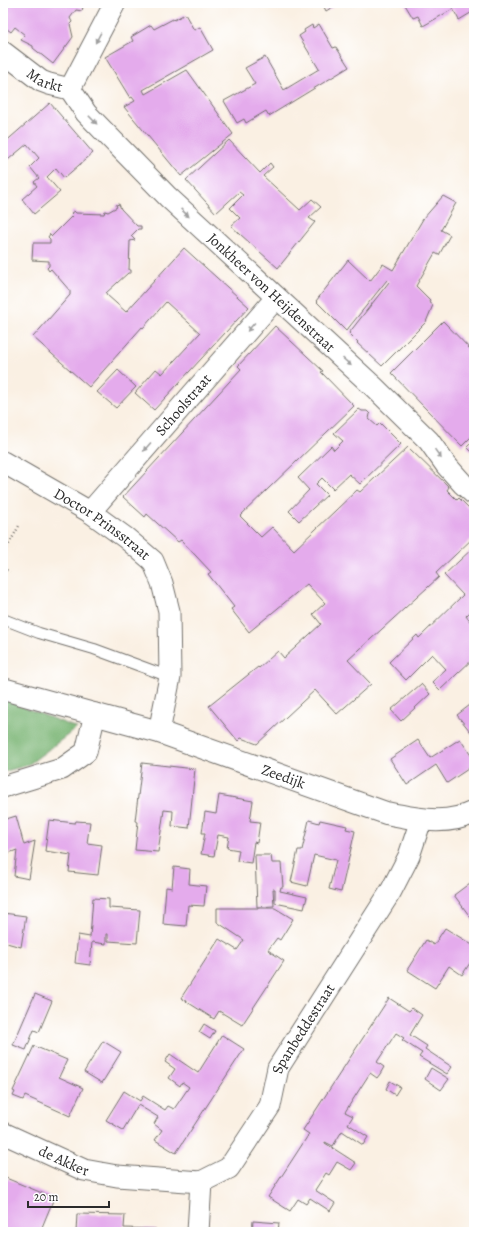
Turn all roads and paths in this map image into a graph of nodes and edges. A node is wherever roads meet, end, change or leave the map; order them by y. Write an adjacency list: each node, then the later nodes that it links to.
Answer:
1 (116, 3): 3 (street, one-way to 3)
2 (3, 52): 3 (street, Markt)
3 (70, 89): 4 (street, Jonkheer von Heijdenstraat, one-way to 4)
4 (276, 298): 6 (street, Jonkheer von Heijdenstraat, one-way to 6); 7 (street, Schoolstraat, one-way to 7)
5 (3, 462): 7 (street, Doctor Prinsstraat)
6 (474, 494)
7 (90, 512): 15 (street, Doctor Prinsstraat)
8 (19, 526): 9 (path)
9 (3, 555)
10 (3, 568): 11 (path)
11 (10, 572)
12 (3, 619): 15 (lane)
13 (3, 645): 14 (path)
14 (8, 651)
15 (170, 676): 18 (street, Doctor Prinsstraat)
16 (3, 689): 17 (main road, Zeedijk)
17 (95, 714): 18 (main road, Zeedijk); 19 (street)
18 (160, 732): 21 (main road, Zeedijk)
19 (3, 786)
20 (474, 812): 21 (main road, Zeedijk)
21 (421, 820): 23 (street, Spanbeddestraat)
22 (3, 1133): 23 (street, de Akker)
23 (201, 1182): 24 (street)
24 (198, 1232)

